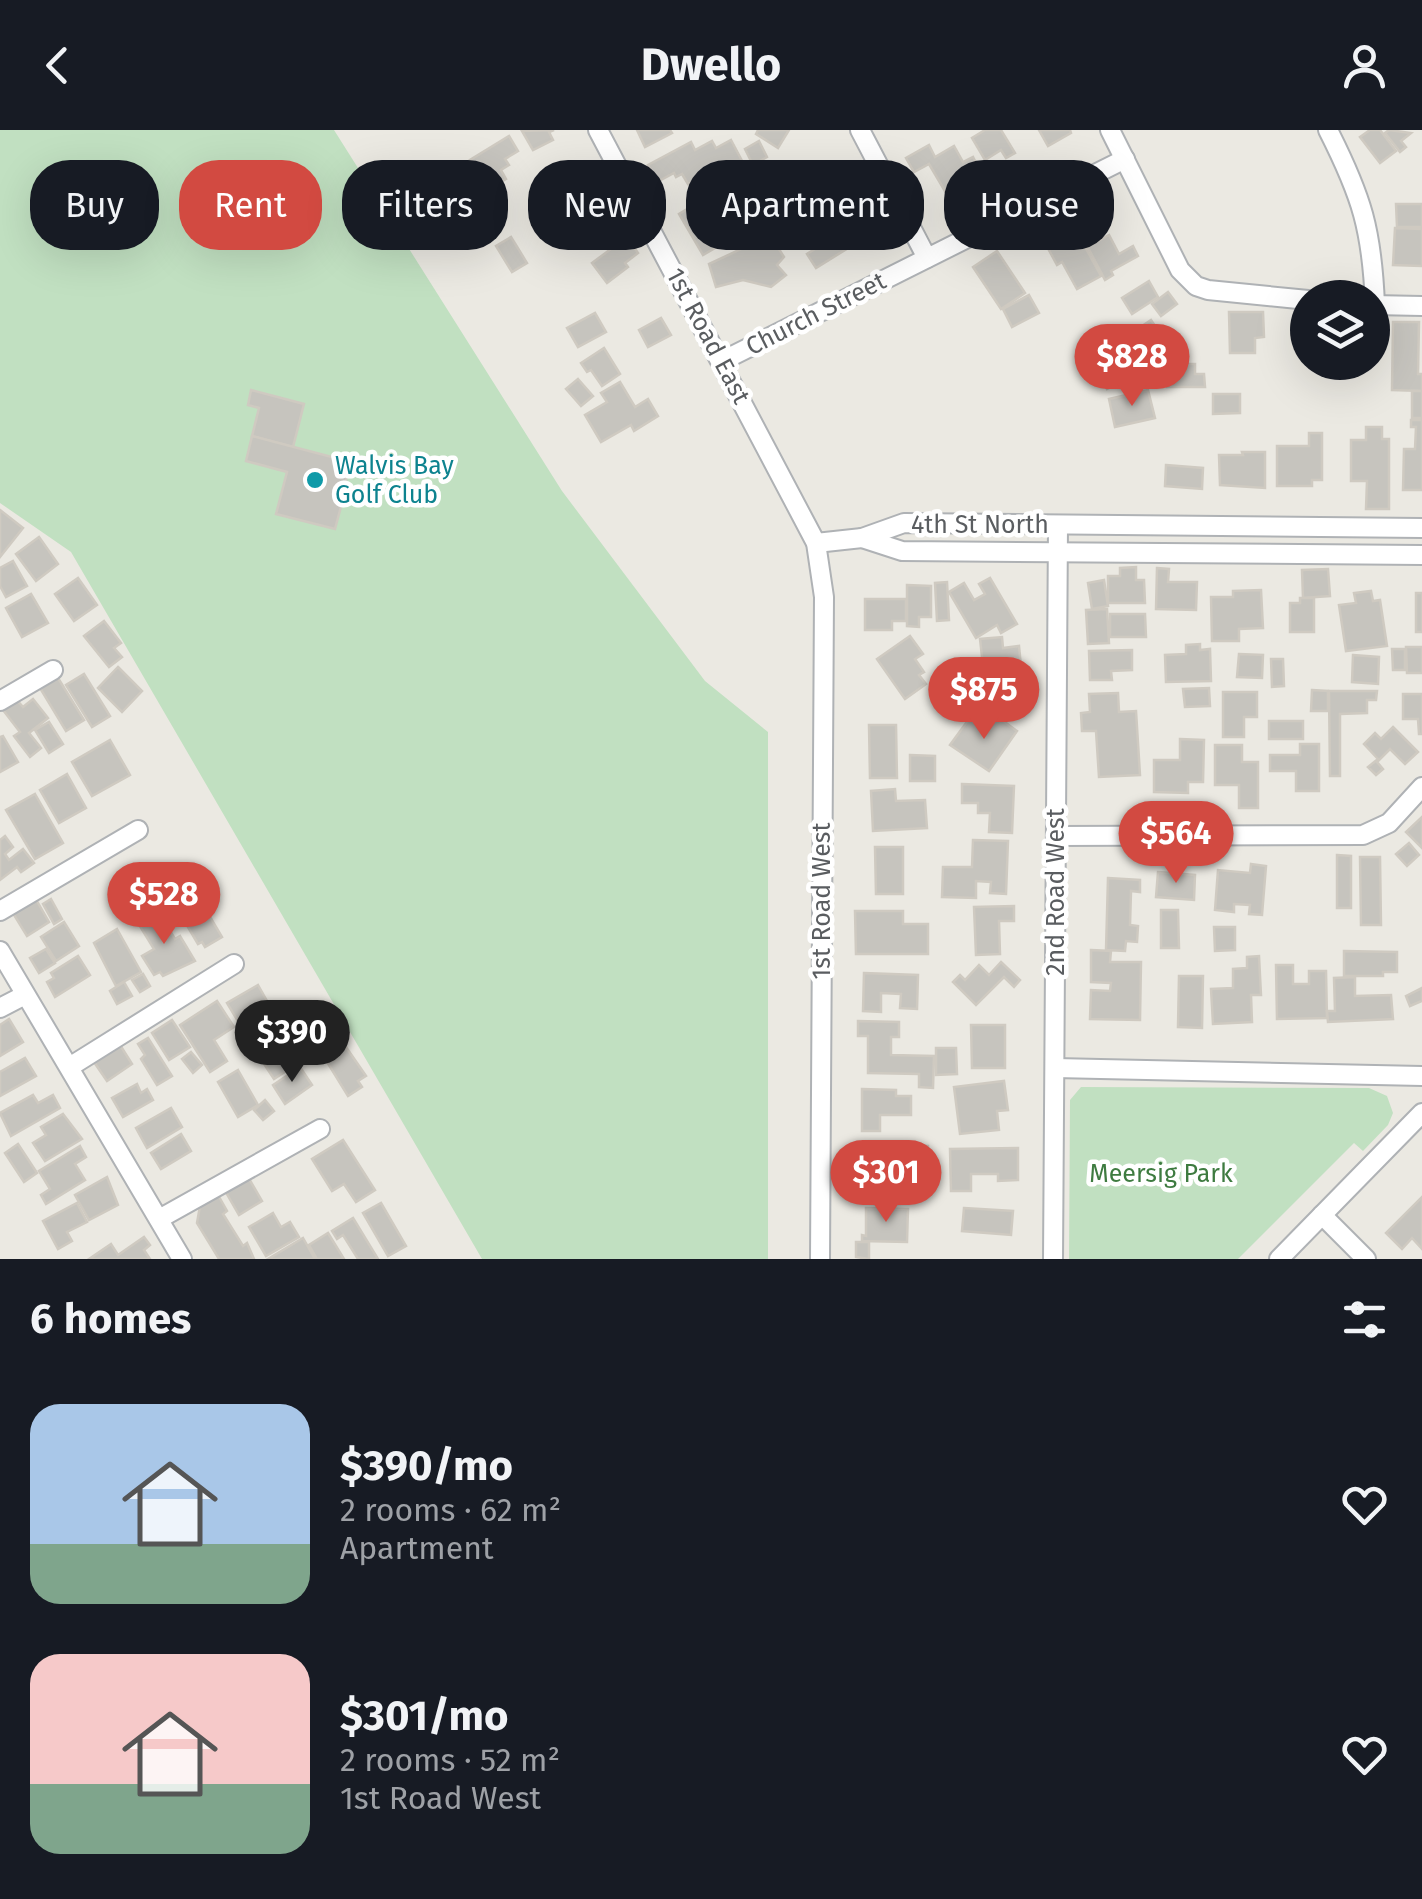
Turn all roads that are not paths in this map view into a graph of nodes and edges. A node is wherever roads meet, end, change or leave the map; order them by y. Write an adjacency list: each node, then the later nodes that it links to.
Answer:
1 (598, 130): 11 (street, 1st Road East)
2 (860, 130): 6 (street)
3 (1110, 130): 5 (street)
4 (1328, 130): 7 (street)
5 (1125, 159): 6 (street, Church Street); 8 (street)
6 (927, 258): 11 (street, Church Street)
7 (1373, 280)
8 (1290, 298)
9 (1390, 305): 10 (street)
10 (1422, 306)
11 (722, 361): 15 (street, 1st Road East)
12 (1058, 524): 13 (street, 4th St North); 14 (street, 4th St North); 16 (street, 2nd Road West)
13 (1422, 528)
14 (862, 538): 15 (street); 16 (street, 4th St North)
15 (816, 543): 36 (street, 1st Road West)
16 (1056, 551): 17 (street, 4th St North); 22 (street, 2nd Road West)
17 (1422, 554)
18 (53, 670): 19 (street)
19 (0, 702)
20 (1422, 787): 22 (street)
21 (138, 830): 23 (street)
22 (1057, 836): 29 (street, 2nd Road West)
23 (0, 912)
24 (0, 950): 26 (street)
25 (234, 964): 28 (street)
26 (25, 995): 27 (street); 28 (street)
27 (0, 1008)
28 (71, 1066): 34 (street)
29 (1055, 1068): 30 (street); 37 (street, 2nd Road West)
30 (1422, 1076)
31 (1422, 1113): 33 (street)
32 (320, 1129): 34 (street)
33 (1322, 1215): 38 (street); 39 (street)
34 (159, 1219): 35 (street)
35 (182, 1259)
36 (820, 1259)
37 (1052, 1259)
38 (1279, 1259)
39 (1366, 1259)

